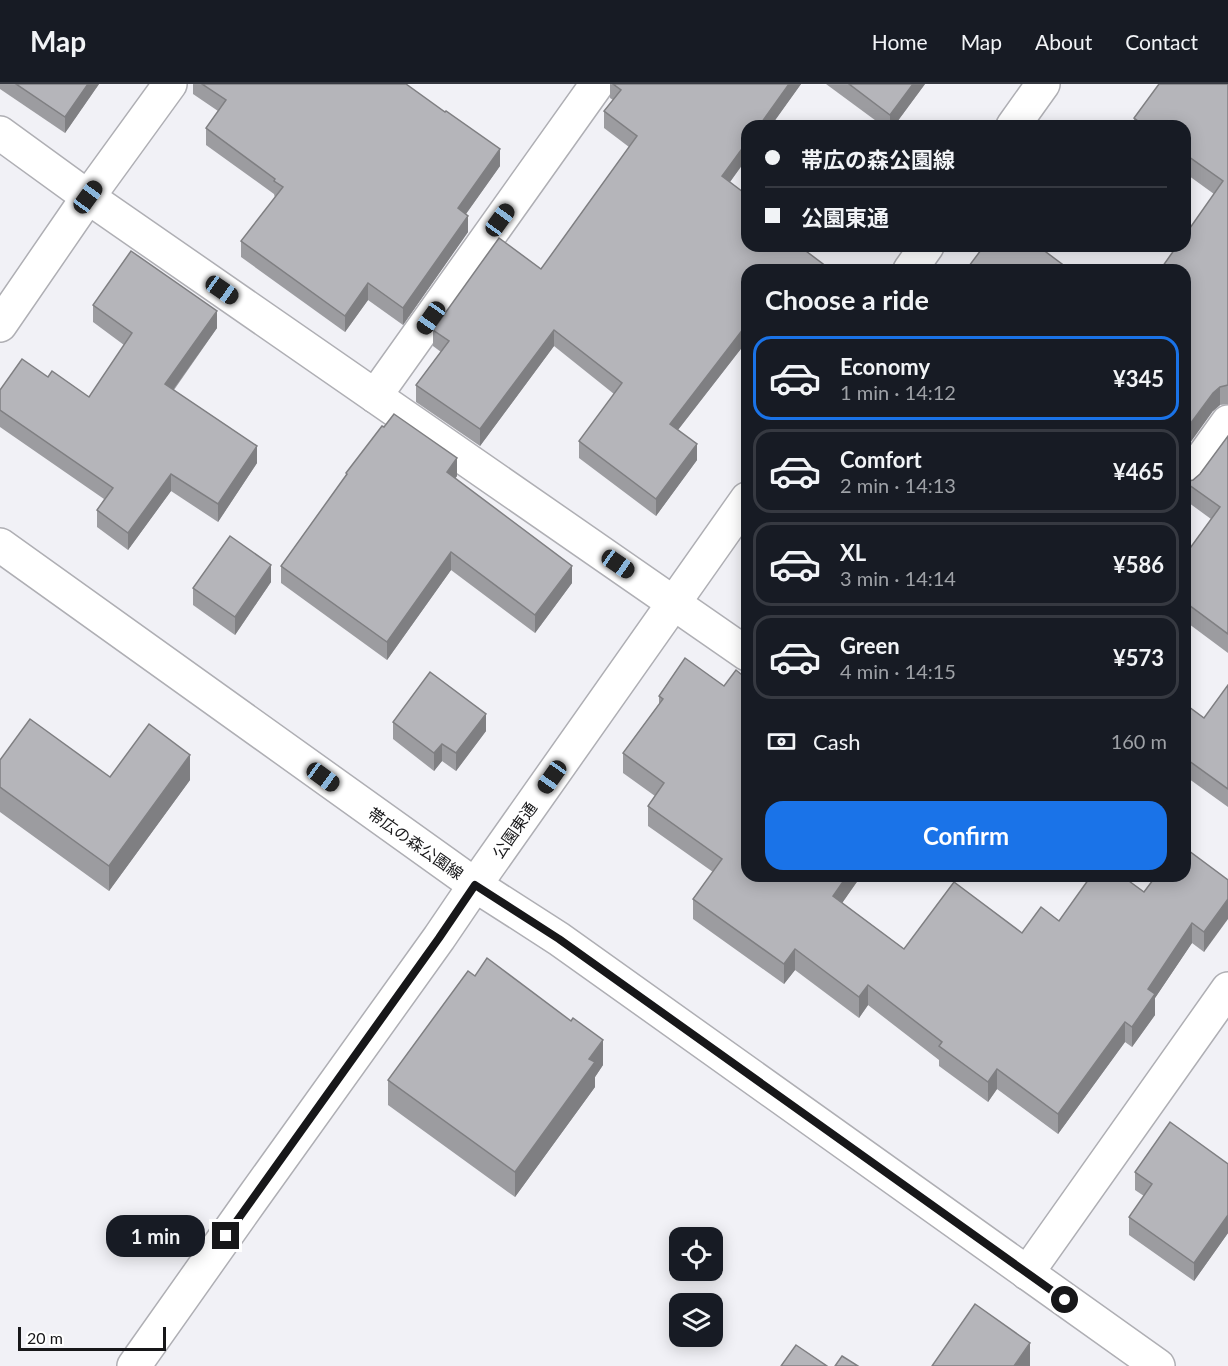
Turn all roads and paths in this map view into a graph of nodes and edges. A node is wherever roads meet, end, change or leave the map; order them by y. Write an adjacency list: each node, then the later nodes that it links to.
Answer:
1 (170, 84): 6 (street)
2 (597, 84): 8 (street)
3 (1043, 84): 4 (street)
4 (1017, 120)
5 (0, 133): 6 (street)
6 (88, 197): 7 (street); 8 (street)
7 (0, 325)
8 (375, 396): 13 (street)
9 (1228, 422): 10 (street)
10 (1191, 474)
11 (741, 507): 13 (street, 公園東通)
12 (0, 545): 15 (street, 帯広の森公園線)
13 (673, 603): 14 (street); 15 (street, 公園東通)
14 (741, 650)
15 (475, 885): 17 (street, 帯広の森公園線); 18 (street, 公園東通)
16 (1228, 989): 17 (street)
17 (1027, 1273): 19 (street, 帯広の森公園線)
18 (134, 1366)
19 (1158, 1366)

